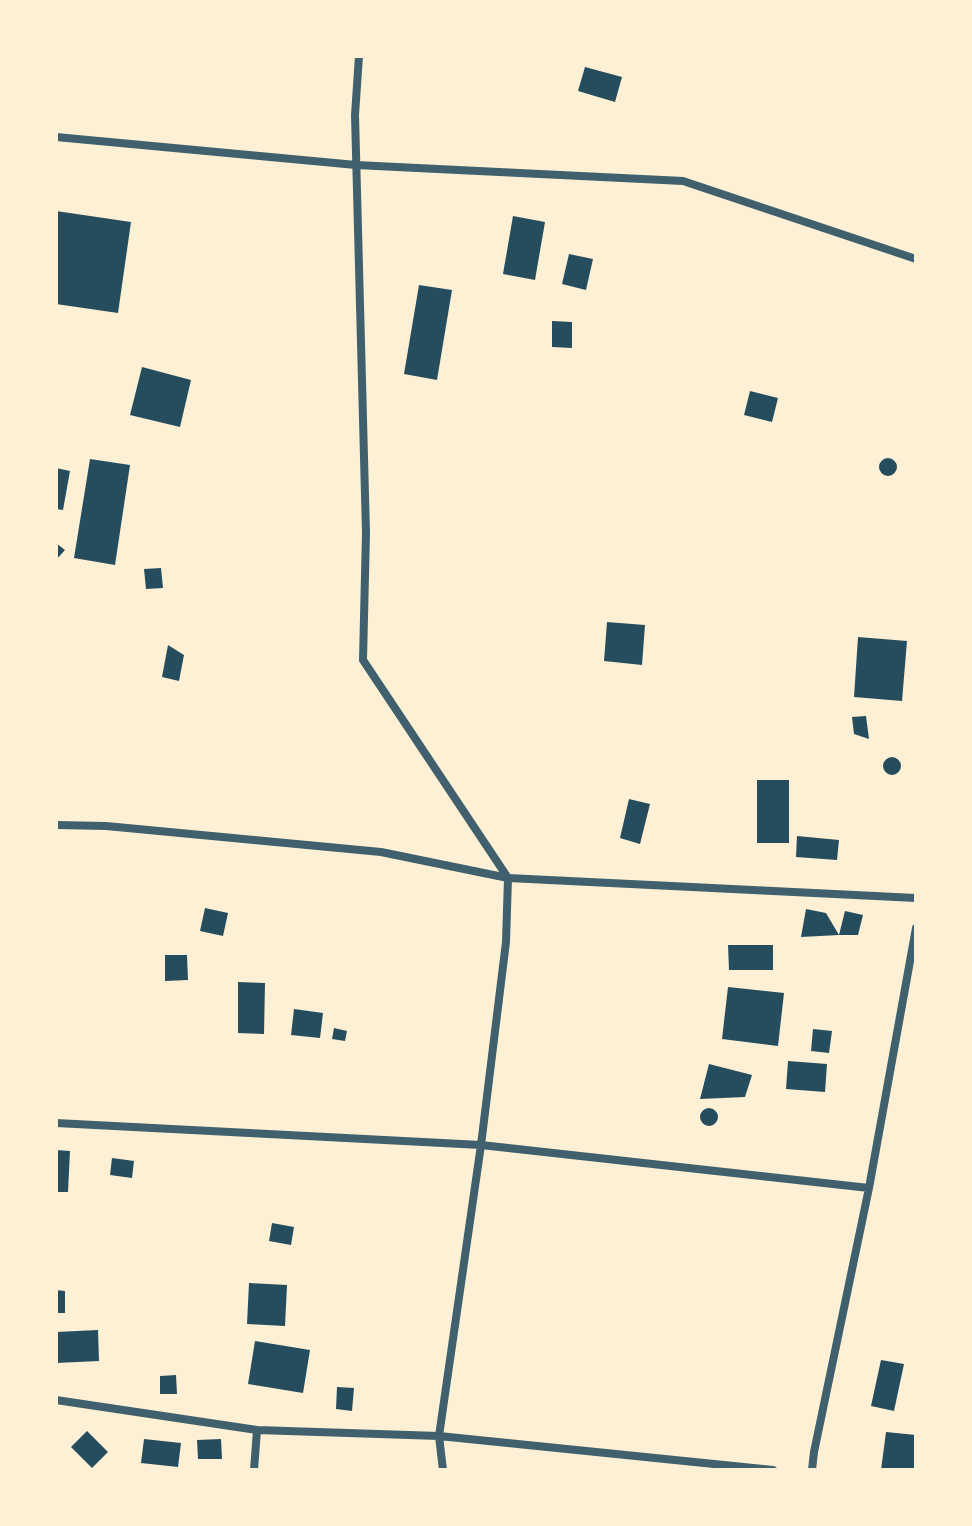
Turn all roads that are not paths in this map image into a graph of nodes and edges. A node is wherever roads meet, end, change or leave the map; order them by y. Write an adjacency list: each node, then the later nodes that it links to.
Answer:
1 (359, 56): 3 (street)
2 (56, 137): 3 (street)
3 (356, 165): 4 (street); 6 (street)
4 (916, 259)
5 (56, 825): 6 (street)
6 (508, 878): 7 (street); 10 (street)
7 (916, 898)
8 (916, 928): 11 (street)
9 (56, 1123): 10 (street)
10 (481, 1145): 11 (street); 14 (street)
11 (869, 1188): 18 (street)
12 (56, 1400): 13 (street)
13 (257, 1430): 14 (street); 15 (street)
14 (439, 1436): 16 (street); 17 (street)
15 (254, 1470)
16 (443, 1470)
17 (773, 1470)
18 (812, 1470)

